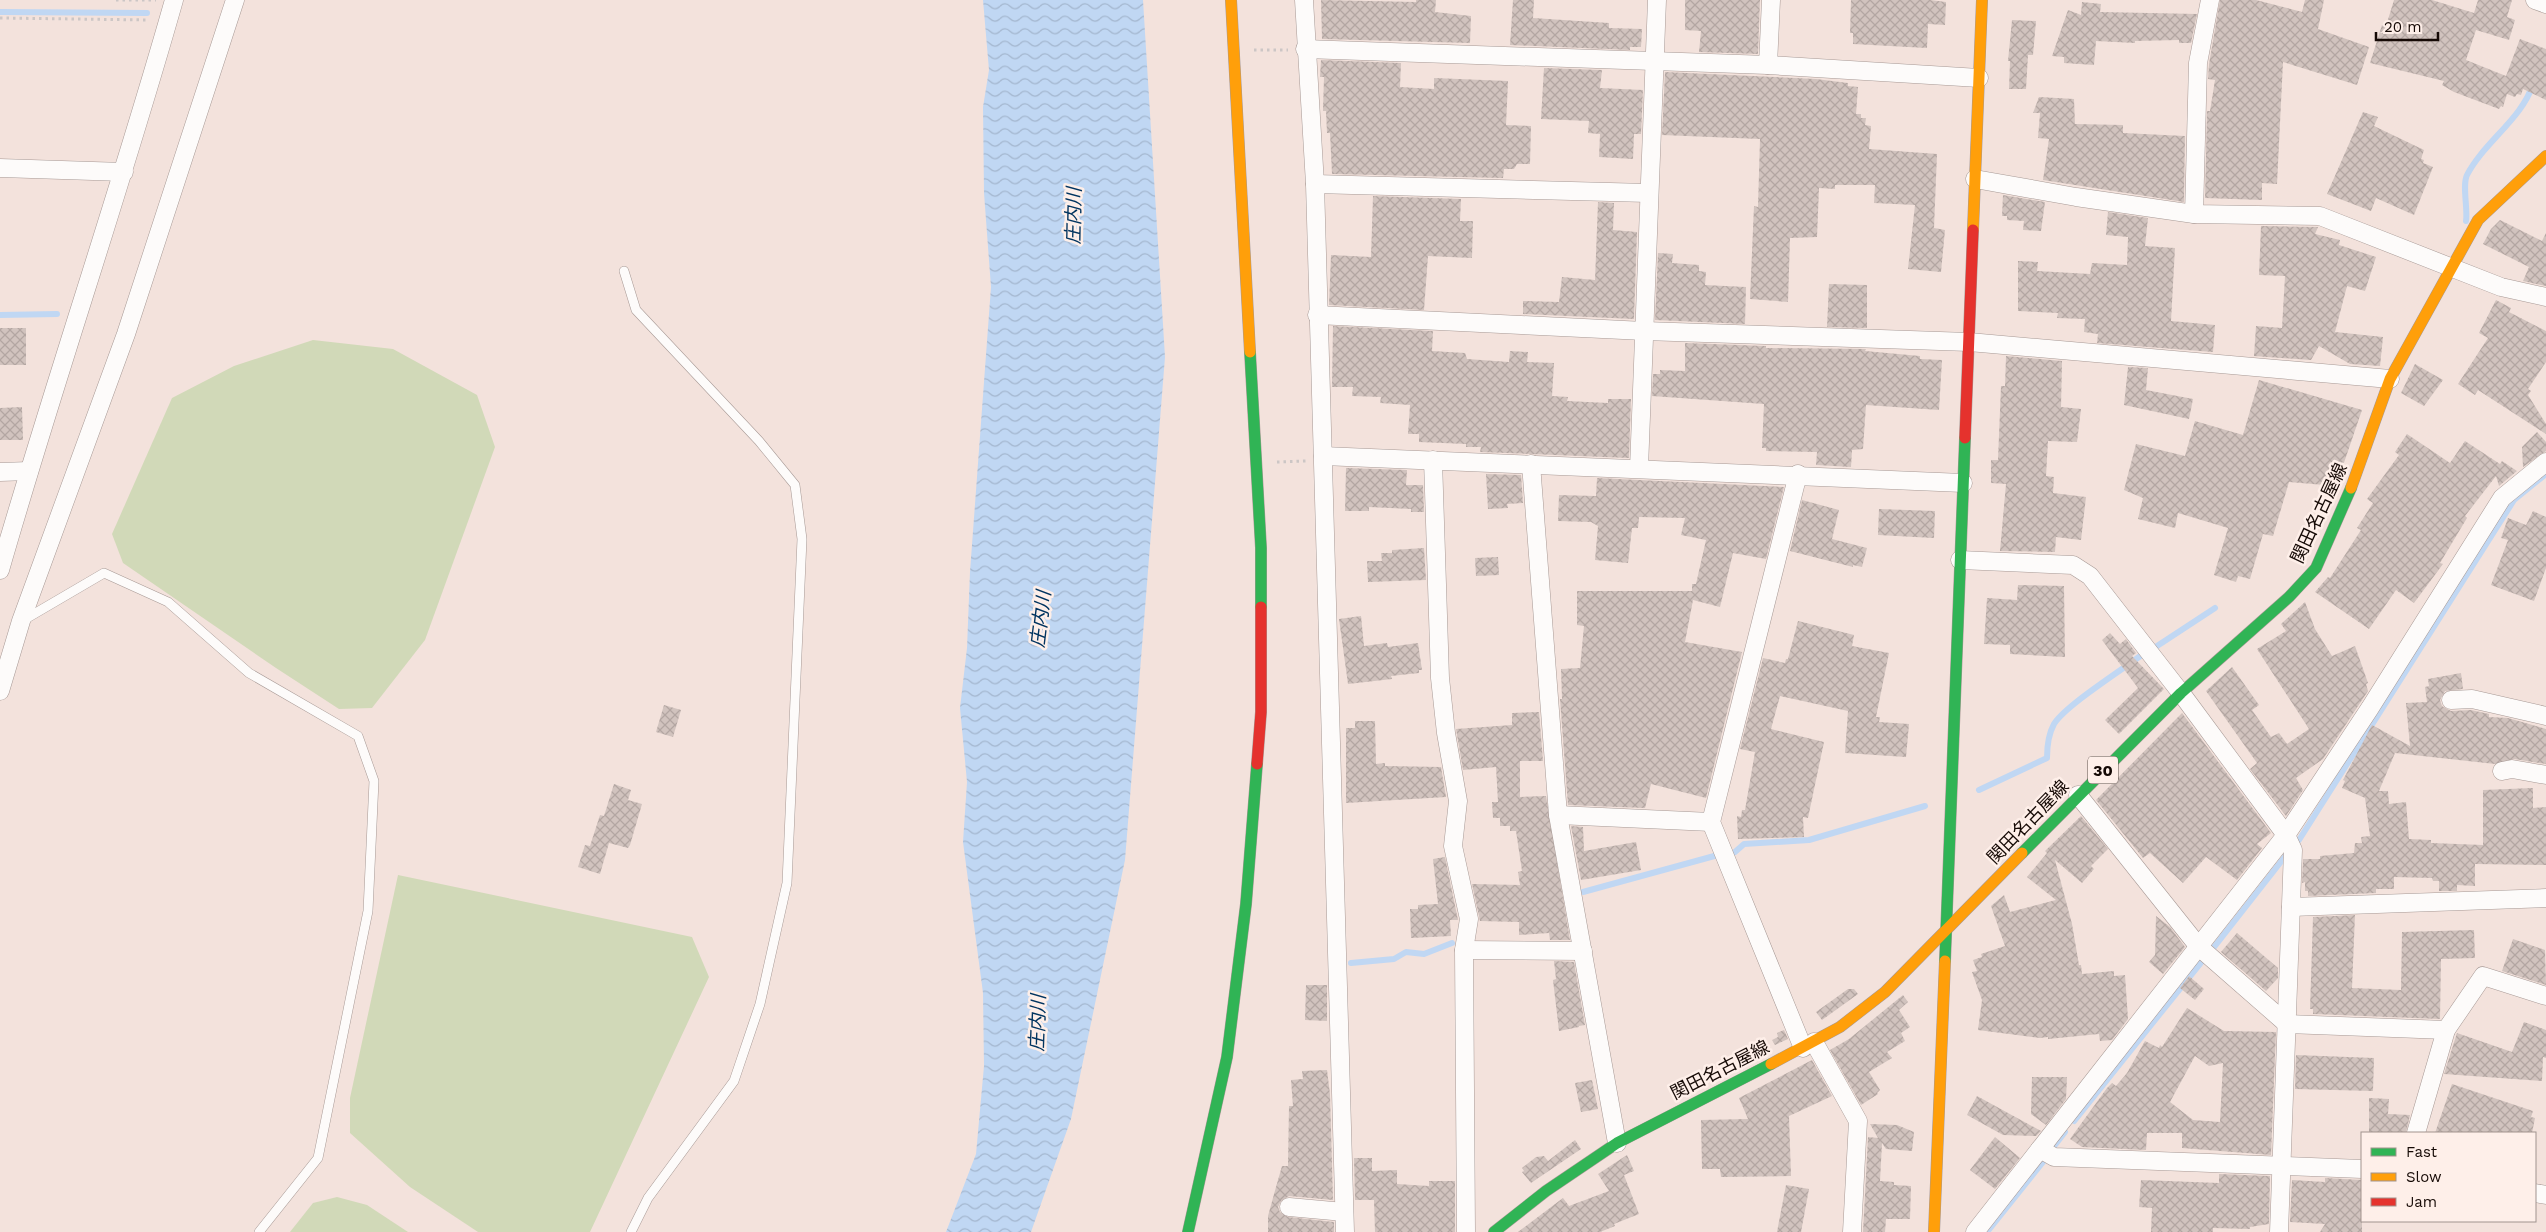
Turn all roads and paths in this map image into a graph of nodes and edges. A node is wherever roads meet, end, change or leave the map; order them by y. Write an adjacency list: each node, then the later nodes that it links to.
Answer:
1 (116, 0): 2 (path)
2 (174, 0): 13 (street)
3 (235, 0): 45 (street)
4 (1231, 0): 14 (street)
5 (1304, 0): 15 (street)
6 (1656, 0): 16 (street)
7 (1771, 0): 17 (street)
8 (1982, 0): 18 (street)
9 (2210, 0): 25 (street)
10 (2535, 0): 11 (street)
11 (2546, 4)
12 (0, 18): 13 (path)
13 (169, 20): 21 (street)
14 (1233, 50): 15 (path); 35 (street)
15 (1305, 50): 16 (street); 23 (street)
16 (1654, 61): 17 (street); 24 (street)
17 (1768, 65): 18 (street)
18 (1979, 78): 22 (street)
19 (2546, 156): 26 (street, 関田名古屋線 / 30)
20 (0, 168): 21 (street)
21 (124, 172): 39 (street)
22 (1975, 179): 25 (street); 31 (street)
23 (1315, 184): 24 (street); 29 (street)
24 (1648, 193): 30 (street)
25 (2194, 214): 26 (street)
26 (2451, 267): 28 (street); 32 (street, 関田名古屋線 / 30)
27 (624, 271): 74 (lane)
28 (2546, 297)
29 (1317, 315): 30 (street); 33 (street)
30 (1644, 331): 31 (street); 38 (street)
31 (1969, 342): 32 (street); 42 (street)
32 (2390, 379): 47 (street, 関田名古屋線 / 30)
33 (1323, 458): 34 (street); 35 (path); 72 (street)
34 (1432, 460): 37 (street); 60 (street)
35 (1256, 462): 75 (street)
36 (2546, 462): 55 (street)
37 (1531, 464): 38 (street); 53 (street)
38 (1639, 468): 41 (street)
39 (29, 471): 40 (street); 44 (street)
40 (0, 472)
41 (1798, 474): 42 (street); 54 (street)
42 (1963, 483): 43 (street)
43 (1960, 560): 47 (street); 58 (street)
44 (0, 570)
45 (21, 621): 46 (street); 73 (lane)
46 (0, 690)
47 (2181, 693): 52 (street, 関田名古屋線 / 30); 55 (street)
48 (2451, 700): 49 (street)
49 (2546, 716)
50 (2502, 771): 51 (street)
51 (2546, 775)
52 (2078, 795): 58 (street, 関田名古屋線 / 30); 59 (street)
53 (1558, 815): 54 (street); 61 (street)
54 (1711, 822): 65 (street)
55 (2286, 835): 57 (street); 59 (street)
56 (2546, 898): 57 (street)
57 (2291, 907): 63 (street)
58 (1945, 932): 65 (street, 関田名古屋線 / 30); 80 (street)
59 (2199, 947): 63 (street); 68 (street)
60 (1464, 950): 61 (street); 77 (street)
61 (1583, 952): 67 (street)
62 (2546, 996): 64 (street)
63 (2287, 1024): 64 (street); 69 (street)
64 (2446, 1030): 66 (street)
65 (1808, 1045): 67 (street, 関田名古屋線 / 30); 79 (street)
66 (2416, 1132)
67 (1617, 1143): 78 (street, 関田名古屋線 / 30)
68 (2040, 1148): 69 (street); 81 (street)
69 (2282, 1166): 70 (street); 82 (street)
70 (2361, 1169)
71 (1289, 1207): 72 (street)
72 (1344, 1212): 76 (street)
73 (259, 1232)
74 (631, 1232)
75 (1188, 1232)
76 (1345, 1232)
77 (1466, 1232)
78 (1494, 1232)
79 (1852, 1232)
80 (1934, 1232)
81 (1975, 1232)
82 (2279, 1232)

